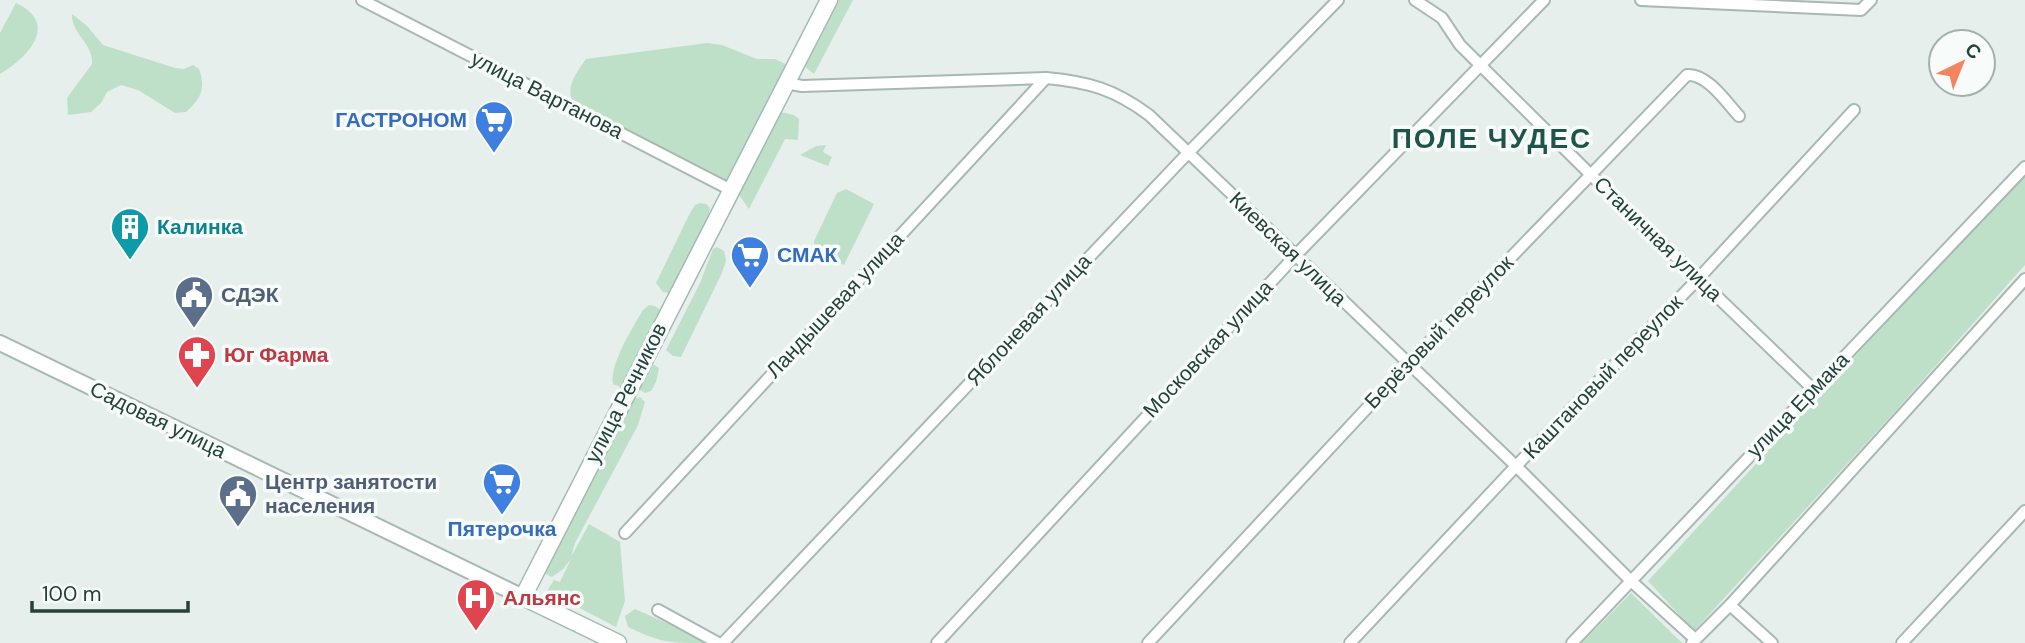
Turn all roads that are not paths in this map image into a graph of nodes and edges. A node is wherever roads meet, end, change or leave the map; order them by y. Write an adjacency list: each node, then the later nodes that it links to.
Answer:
1 (362, 0): 17 (street, улица Вартанова)
2 (829, 0): 11 (main road, улица Речников)
3 (1338, 0): 14 (street, Яблоневая улица)
4 (1415, 0): 9 (street, Станичная улица)
5 (1544, 0): 9 (street, Московская улица)
6 (1641, 0): 8 (street)
7 (1871, 0): 8 (street)
8 (1706, 2)
9 (1481, 65): 16 (street, Станичная улица); 18 (street, Московская улица)
10 (1046, 78): 11 (street, Киевская улица); 14 (street, Киевская улица); 26 (street, Ландышевая улица)
11 (786, 83): 17 (main road, улица Речников)
12 (1854, 110): 19 (street, Каштановый переулок)
13 (1740, 116): 16 (street, Берёзовый переулок)
14 (1188, 153): 18 (street, Киевская улица); 34 (street, Яблоневая улица)
15 (2025, 167): 23 (street, улица Ермака)
16 (1591, 175): 19 (street, Станичная улица); 22 (street, Берёзовый переулок)
17 (731, 190): 28 (main road, улица Речников)
18 (1295, 256): 22 (street, Киевская улица); 35 (street, Московская улица)
19 (1698, 279): 23 (street, Станичная улица); 24 (street, Каштановый переулок)
20 (2025, 279): 29 (street)
21 (0, 343): 28 (street, Садовая улица)
22 (1408, 363): 24 (street, Киевская улица); 36 (street, Берёзовый переулок)
23 (1813, 389): 27 (street, улица Ермака)
24 (1516, 466): 27 (street, Киевская улица); 37 (street, Каштановый переулок)
25 (2025, 511): 40 (street)
26 (625, 533)
27 (1632, 581): 31 (street, Киевская улица); 38 (street, улица Ермака)
28 (523, 597): 32 (main road, Садовая улица)
29 (1730, 605): 31 (street); 39 (street)
30 (658, 610): 33 (street)
31 (1694, 641)
32 (618, 643)
33 (718, 643)
34 (723, 643)
35 (937, 643)
36 (1148, 643)
37 (1350, 643)
38 (1572, 643)
39 (1772, 643)
40 (1902, 643)

